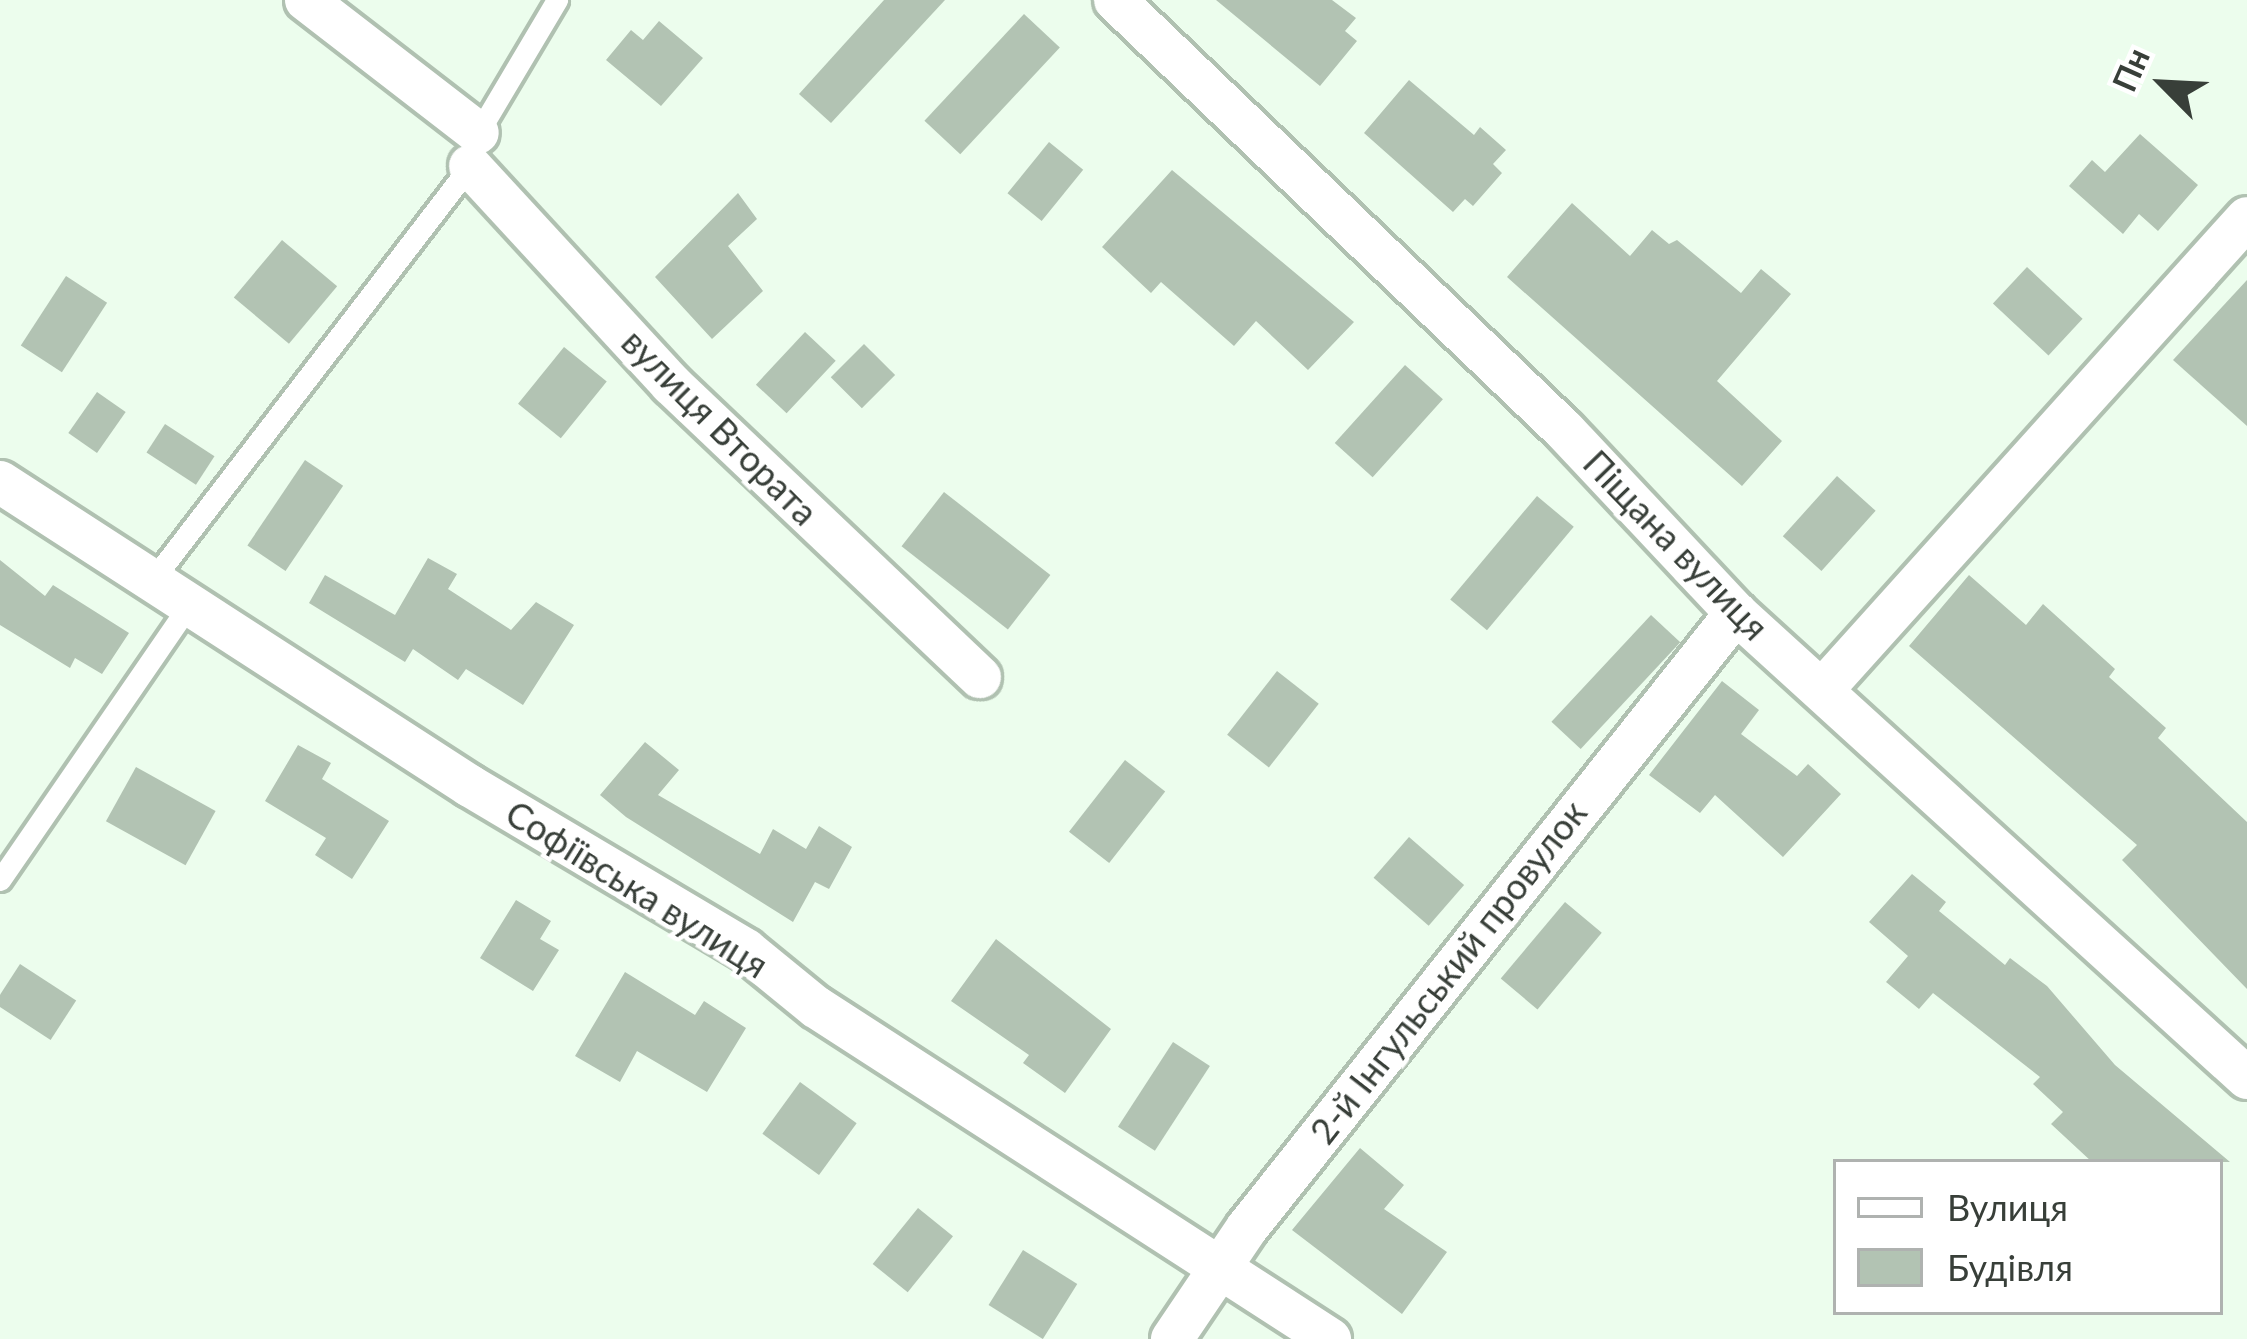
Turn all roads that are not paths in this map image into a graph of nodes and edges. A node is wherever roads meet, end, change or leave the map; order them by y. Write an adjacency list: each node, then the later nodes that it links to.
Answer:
1 (305, 0): 4 (street, вулиця Втората)
2 (557, 0): 4 (lane)
3 (1114, 0): 9 (street, Піщана вулиця)
4 (474, 149): 7 (lane); 10 (street, вулиця Втората)
5 (2247, 218): 11 (street)
6 (0, 482): 7 (street, Софіївська вулиця)
7 (151, 581): 8 (street, Софіївська вулиця)
8 (188, 606): 12 (lane); 14 (street, Софіївська вулиця)
9 (1736, 613): 11 (street, Піщана вулиця); 14 (street, 2-й Інгульський провулок)
10 (980, 677)
11 (1824, 688): 13 (street, Піщана вулиця)
12 (0, 880)
13 (2247, 1078)
14 (1222, 1265): 15 (street, 2-й Інгульський провулок); 16 (street, Софіївська вулиця)
15 (1172, 1339)
16 (1330, 1339)

